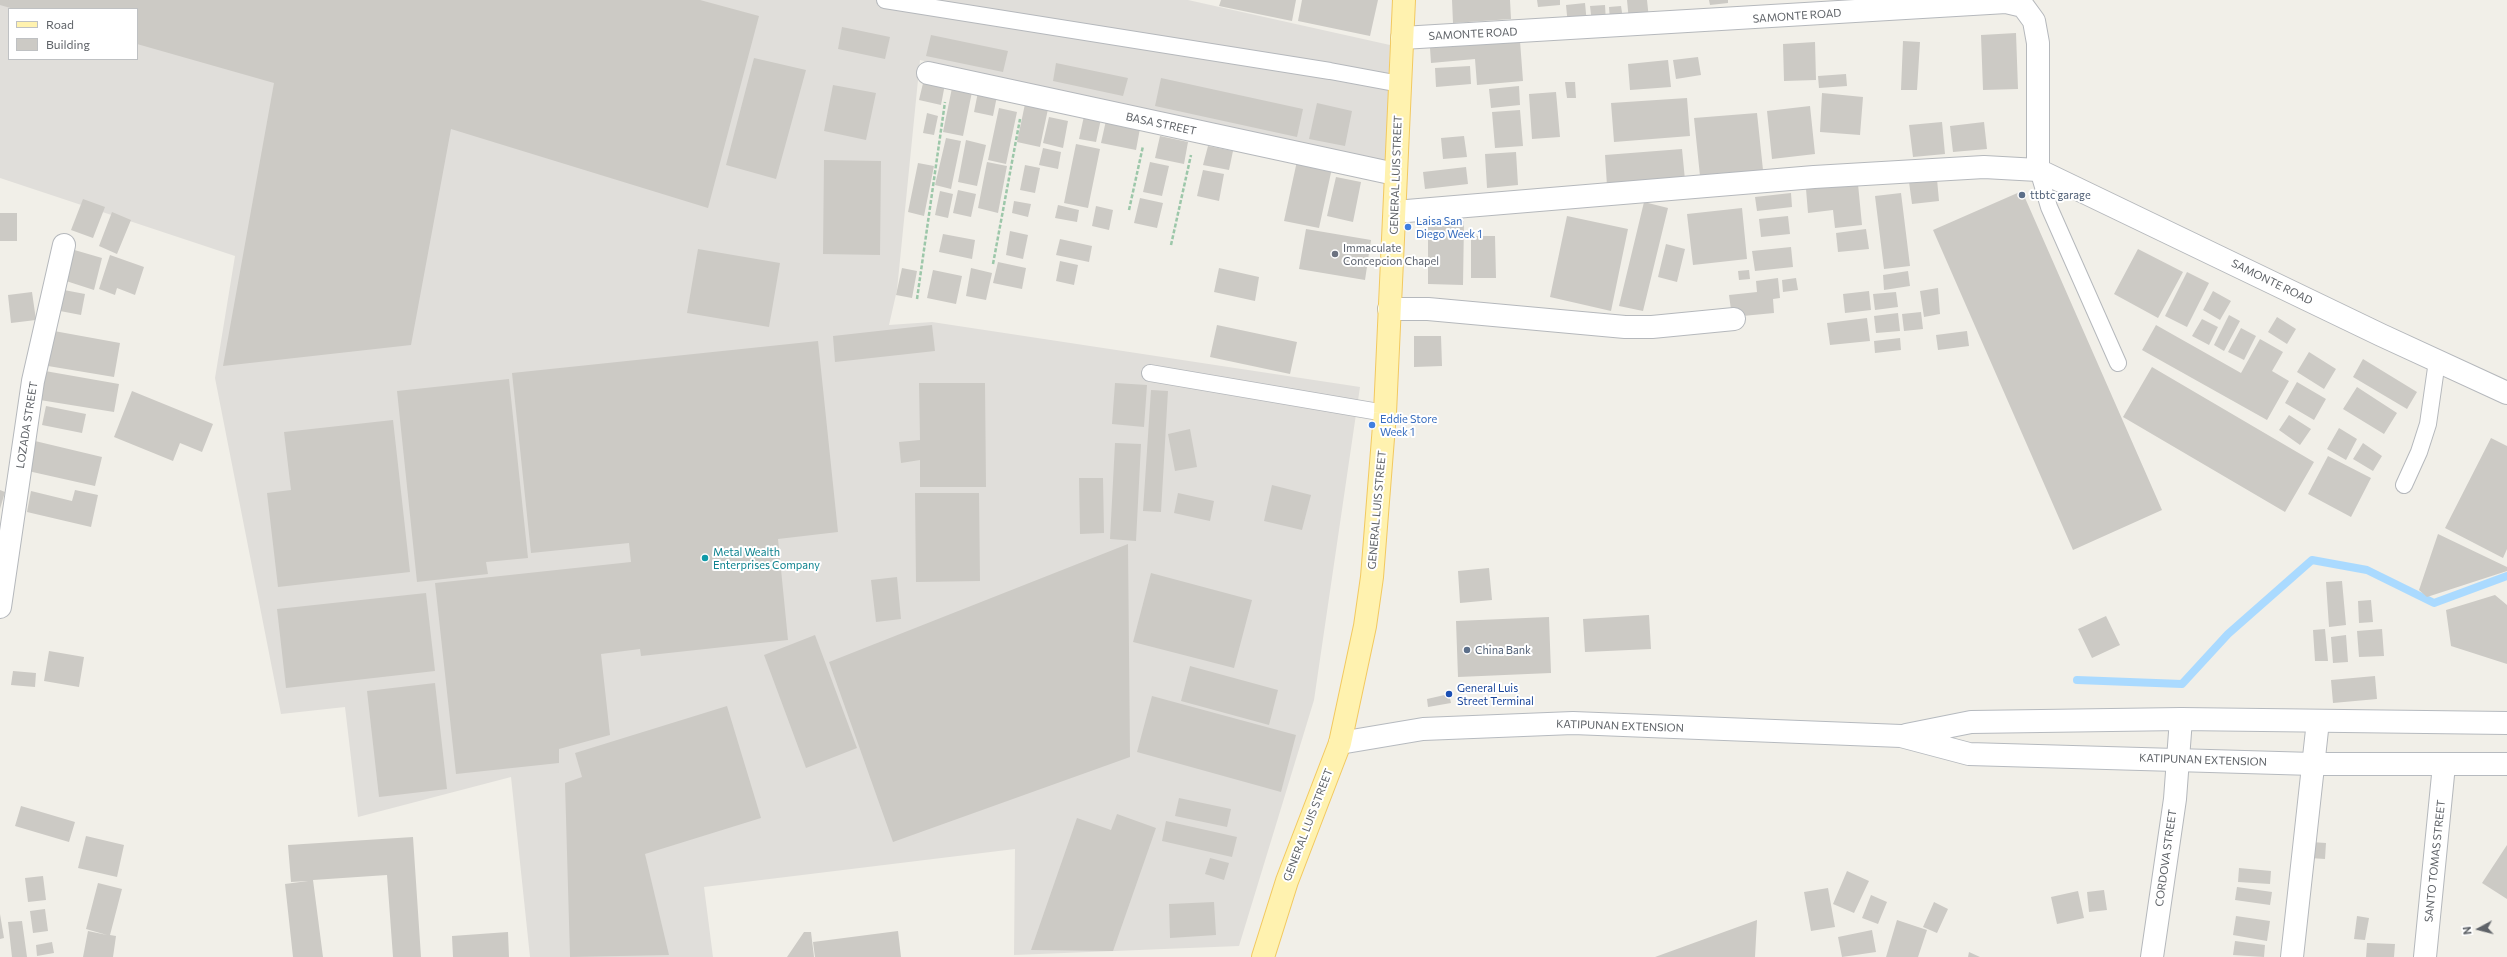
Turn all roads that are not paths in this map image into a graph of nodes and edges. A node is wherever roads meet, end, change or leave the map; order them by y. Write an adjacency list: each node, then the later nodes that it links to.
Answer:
1 (885, 0): 5 (lane)
2 (1404, 0): 3 (main road, GENERAL LUIS STREET)
3 (1402, 38): 5 (main road, GENERAL LUIS STREET); 6 (street, SAMONTE ROAD)
4 (928, 73): 7 (street, BASA STREET)
5 (1400, 84): 7 (main road, GENERAL LUIS STREET)
6 (2038, 170): 8 (street, SAMONTE ROAD); 12 (street, SAMONTE ROAD); 13 (lane)
7 (1395, 174): 8 (main road, GENERAL LUIS STREET)
8 (1395, 212): 10 (main road, GENERAL LUIS STREET)
9 (64, 245): 18 (street, LOZADA STREET)
10 (1389, 309): 11 (street); 16 (main road, GENERAL LUIS STREET)
11 (1734, 319)
12 (2437, 361): 15 (street, SAMONTE ROAD); 17 (lane)
13 (2118, 363)
14 (1150, 373): 16 (lane)
15 (2507, 393)
16 (1385, 413): 23 (main road, GENERAL LUIS STREET)
17 (2404, 485)
18 (0, 607)
19 (2182, 719): 20 (street, KATIPUNAN EXTENSION); 22 (street, KATIPUNAN EXTENSION); 24 (street, CORDOVA STREET)
20 (2318, 721): 21 (street, KATIPUNAN EXTENSION); 25 (street)
21 (2507, 723)
22 (1901, 736): 23 (street, KATIPUNAN EXTENSION); 24 (street, KATIPUNAN EXTENSION)
23 (1340, 743): 28 (main road, GENERAL LUIS STREET)
24 (2178, 759): 25 (street, KATIPUNAN EXTENSION); 29 (street, CORDOVA STREET)
25 (2313, 764): 27 (street, KATIPUNAN EXTENSION); 30 (street)
26 (2507, 764): 27 (street, KATIPUNAN EXTENSION)
27 (2444, 765): 31 (street, SANTO TOMAS STREET)
28 (1263, 957)
29 (2152, 957)
30 (2292, 957)
31 (2425, 957)

